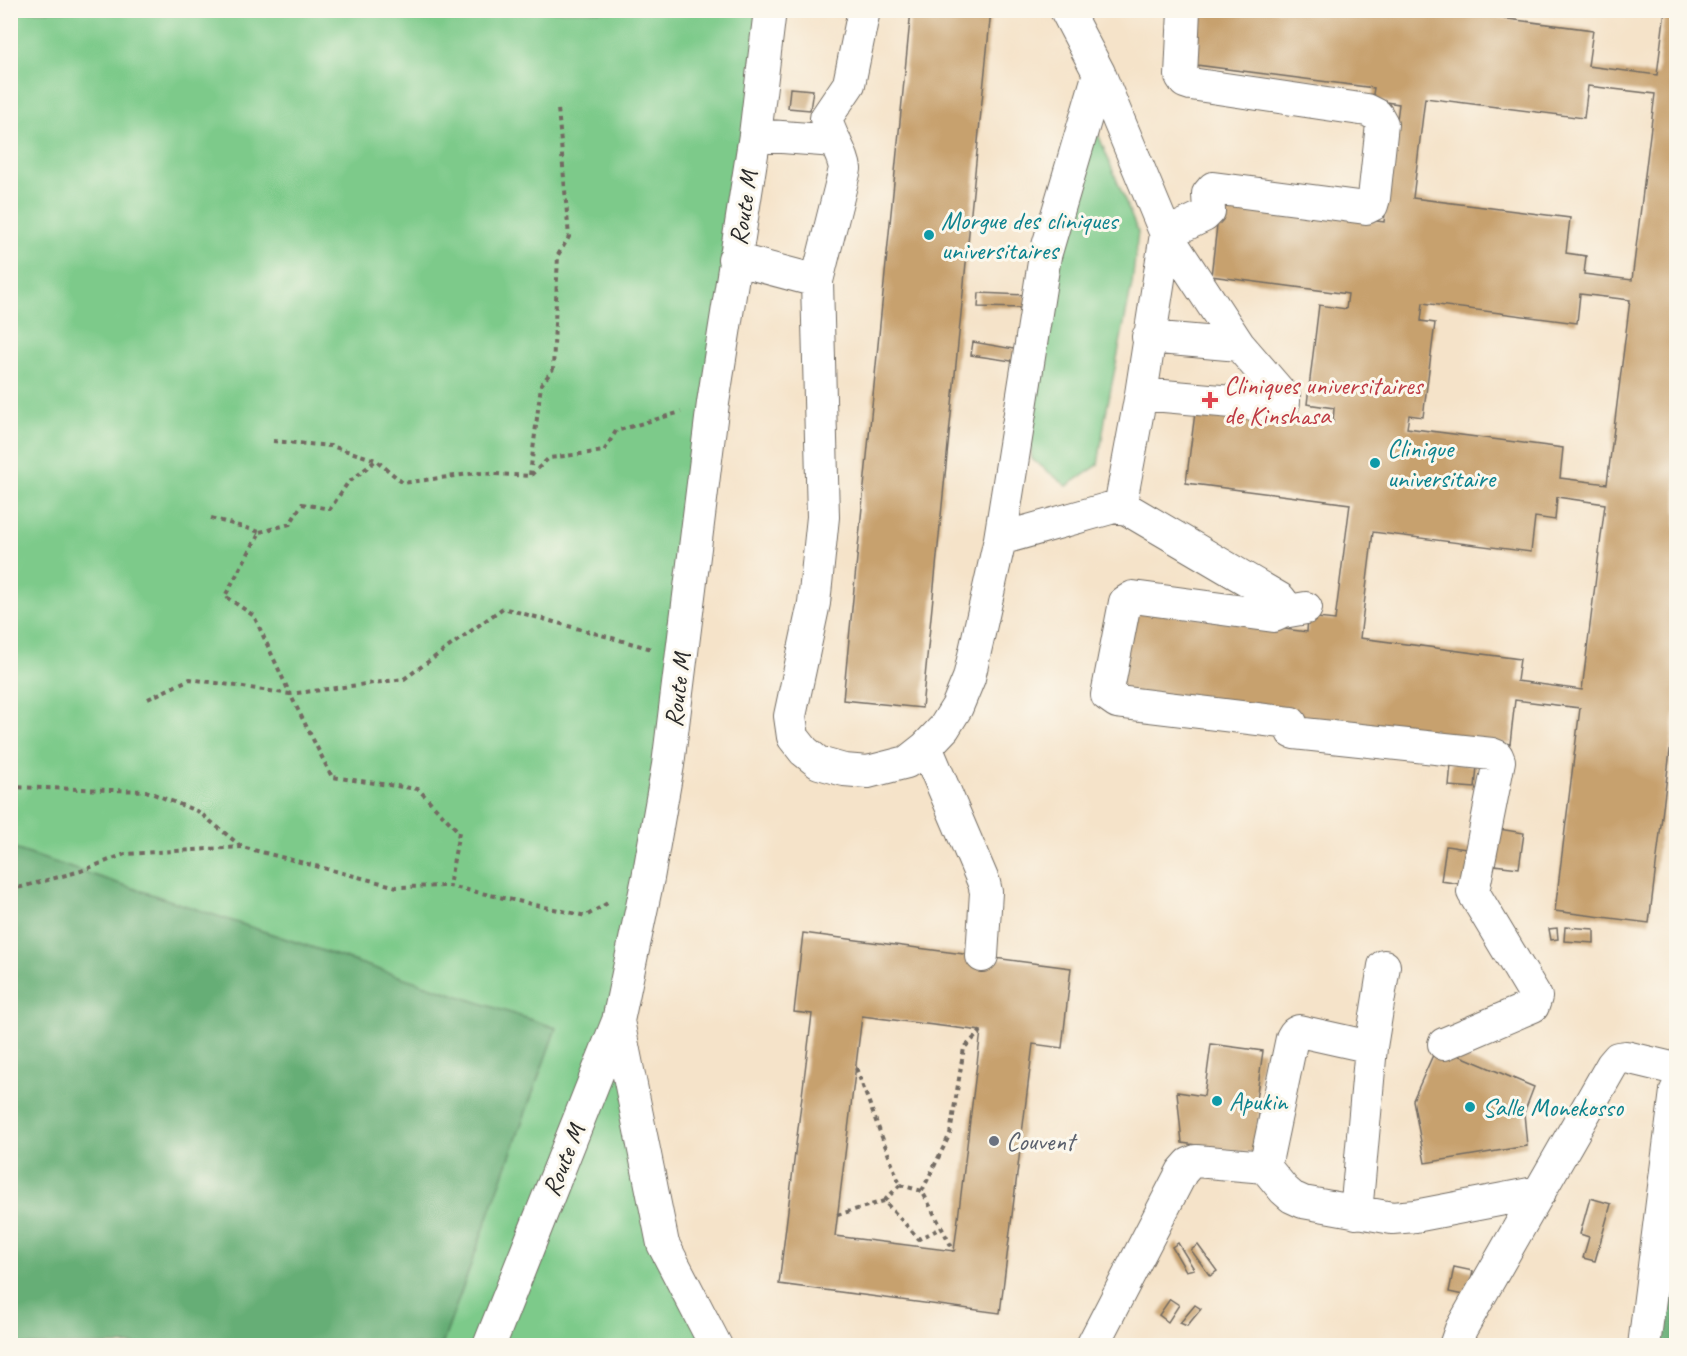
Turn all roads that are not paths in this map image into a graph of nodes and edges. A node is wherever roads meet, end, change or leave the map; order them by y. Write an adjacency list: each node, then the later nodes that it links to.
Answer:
1 (770, 10): 6 (lane, Route M)
2 (864, 10): 7 (lane)
3 (1066, 10): 5 (lane)
4 (1184, 10): 8 (lane)
5 (1099, 73): 8 (lane); 15 (lane)
6 (755, 135): 7 (lane); 9 (lane, Route M)
7 (835, 141): 10 (lane)
8 (1166, 234): 11 (lane); 12 (lane)
9 (734, 259): 10 (lane); 19 (lane, Route M)
10 (817, 281): 16 (lane)
11 (1148, 337): 12 (lane); 13 (lane)
12 (1239, 345): 13 (lane)
13 (1141, 394): 14 (lane)
14 (1120, 507): 15 (lane); 20 (lane)
15 (1000, 539): 16 (lane)
16 (926, 747): 17 (lane)
17 (982, 956)
18 (1384, 966): 21 (lane)
19 (618, 1021): 27 (lane, Route M); 28 (lane)
20 (1444, 1044)
21 (1371, 1047): 24 (lane); 26 (lane)
22 (1677, 1069): 25 (lane)
23 (1677, 1091): 31 (lane)
24 (1265, 1167): 26 (lane); 29 (lane)
25 (1539, 1192): 26 (lane); 30 (lane)
26 (1356, 1213)
27 (489, 1346)
28 (716, 1346)
29 (1092, 1346)
30 (1455, 1346)
31 (1644, 1346)

